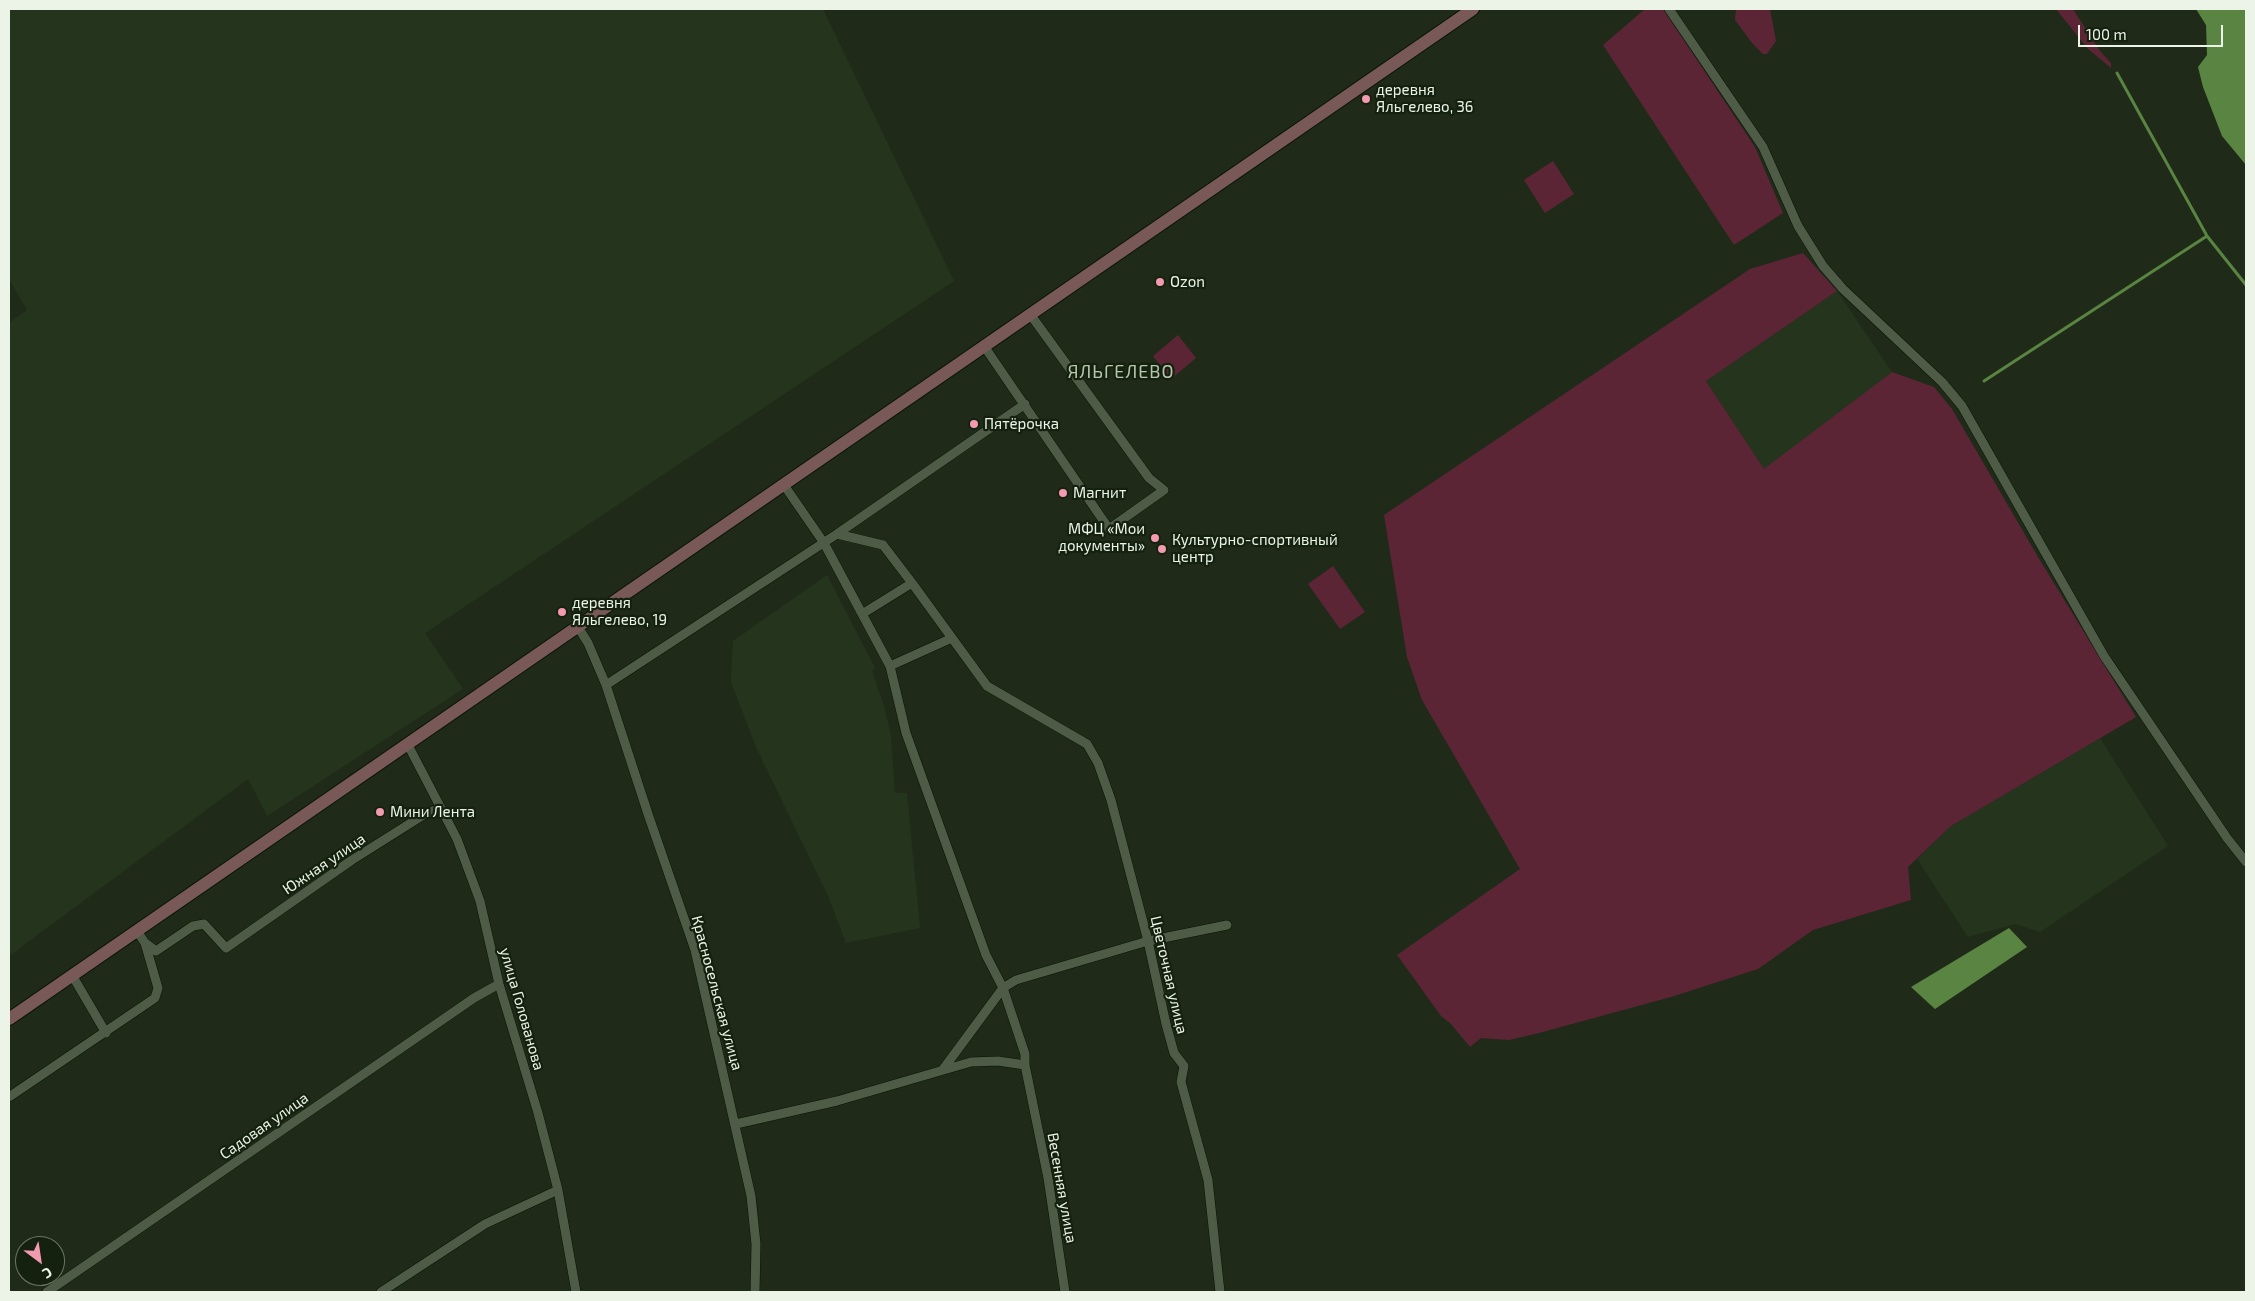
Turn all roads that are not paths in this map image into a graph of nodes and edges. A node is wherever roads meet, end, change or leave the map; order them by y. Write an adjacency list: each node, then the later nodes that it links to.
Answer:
1 (1473, 9): 3 (main road)
2 (1669, 9): 17 (street)
3 (1030, 314): 4 (main road); 5 (street)
4 (984, 346): 5 (street); 6 (main road)
5 (1025, 404): 7 (street)
6 (784, 485): 8 (street, Весенняя улица); 11 (main road)
7 (837, 534): 8 (street); 9 (street, Цветочная улица)
8 (824, 543): 10 (street, Весенняя улица); 14 (street)
9 (912, 583): 10 (street); 12 (street, Цветочная улица)
10 (862, 614): 13 (street, Весенняя улица)
11 (578, 628): 14 (street, Красносельская улица); 15 (main road)
12 (952, 638): 13 (street); 20 (street, Цветочная улица)
13 (890, 666): 24 (street, Весенняя улица)
14 (606, 685): 30 (street, Красносельская улица)
15 (408, 745): 16 (street, улица Голованова); 19 (main road)
16 (441, 808): 21 (street, Южная улица); 23 (street, улица Голованова)
17 (2246, 862)
18 (1227, 925): 20 (street)
19 (137, 931): 21 (street); 22 (main road)
20 (1148, 940): 24 (street); 37 (street, Цветочная улица)
21 (145, 943): 26 (street)
22 (72, 975): 25 (main road); 26 (street)
23 (498, 984): 31 (street, улица Голованова); 32 (street, Садовая улица)
24 (1003, 988): 27 (street, Весенняя улица); 28 (street)
25 (9, 1019)
26 (106, 1033): 29 (street)
27 (1025, 1064): 28 (street); 36 (street, Весенняя улица)
28 (943, 1069): 30 (street)
29 (9, 1098)
30 (736, 1124): 35 (street, Красносельская улица)
31 (558, 1190): 33 (street); 34 (street, улица Голованова)
32 (47, 1292)
33 (381, 1292)
34 (576, 1292)
35 (755, 1292)
36 (1065, 1292)
37 (1220, 1292)

